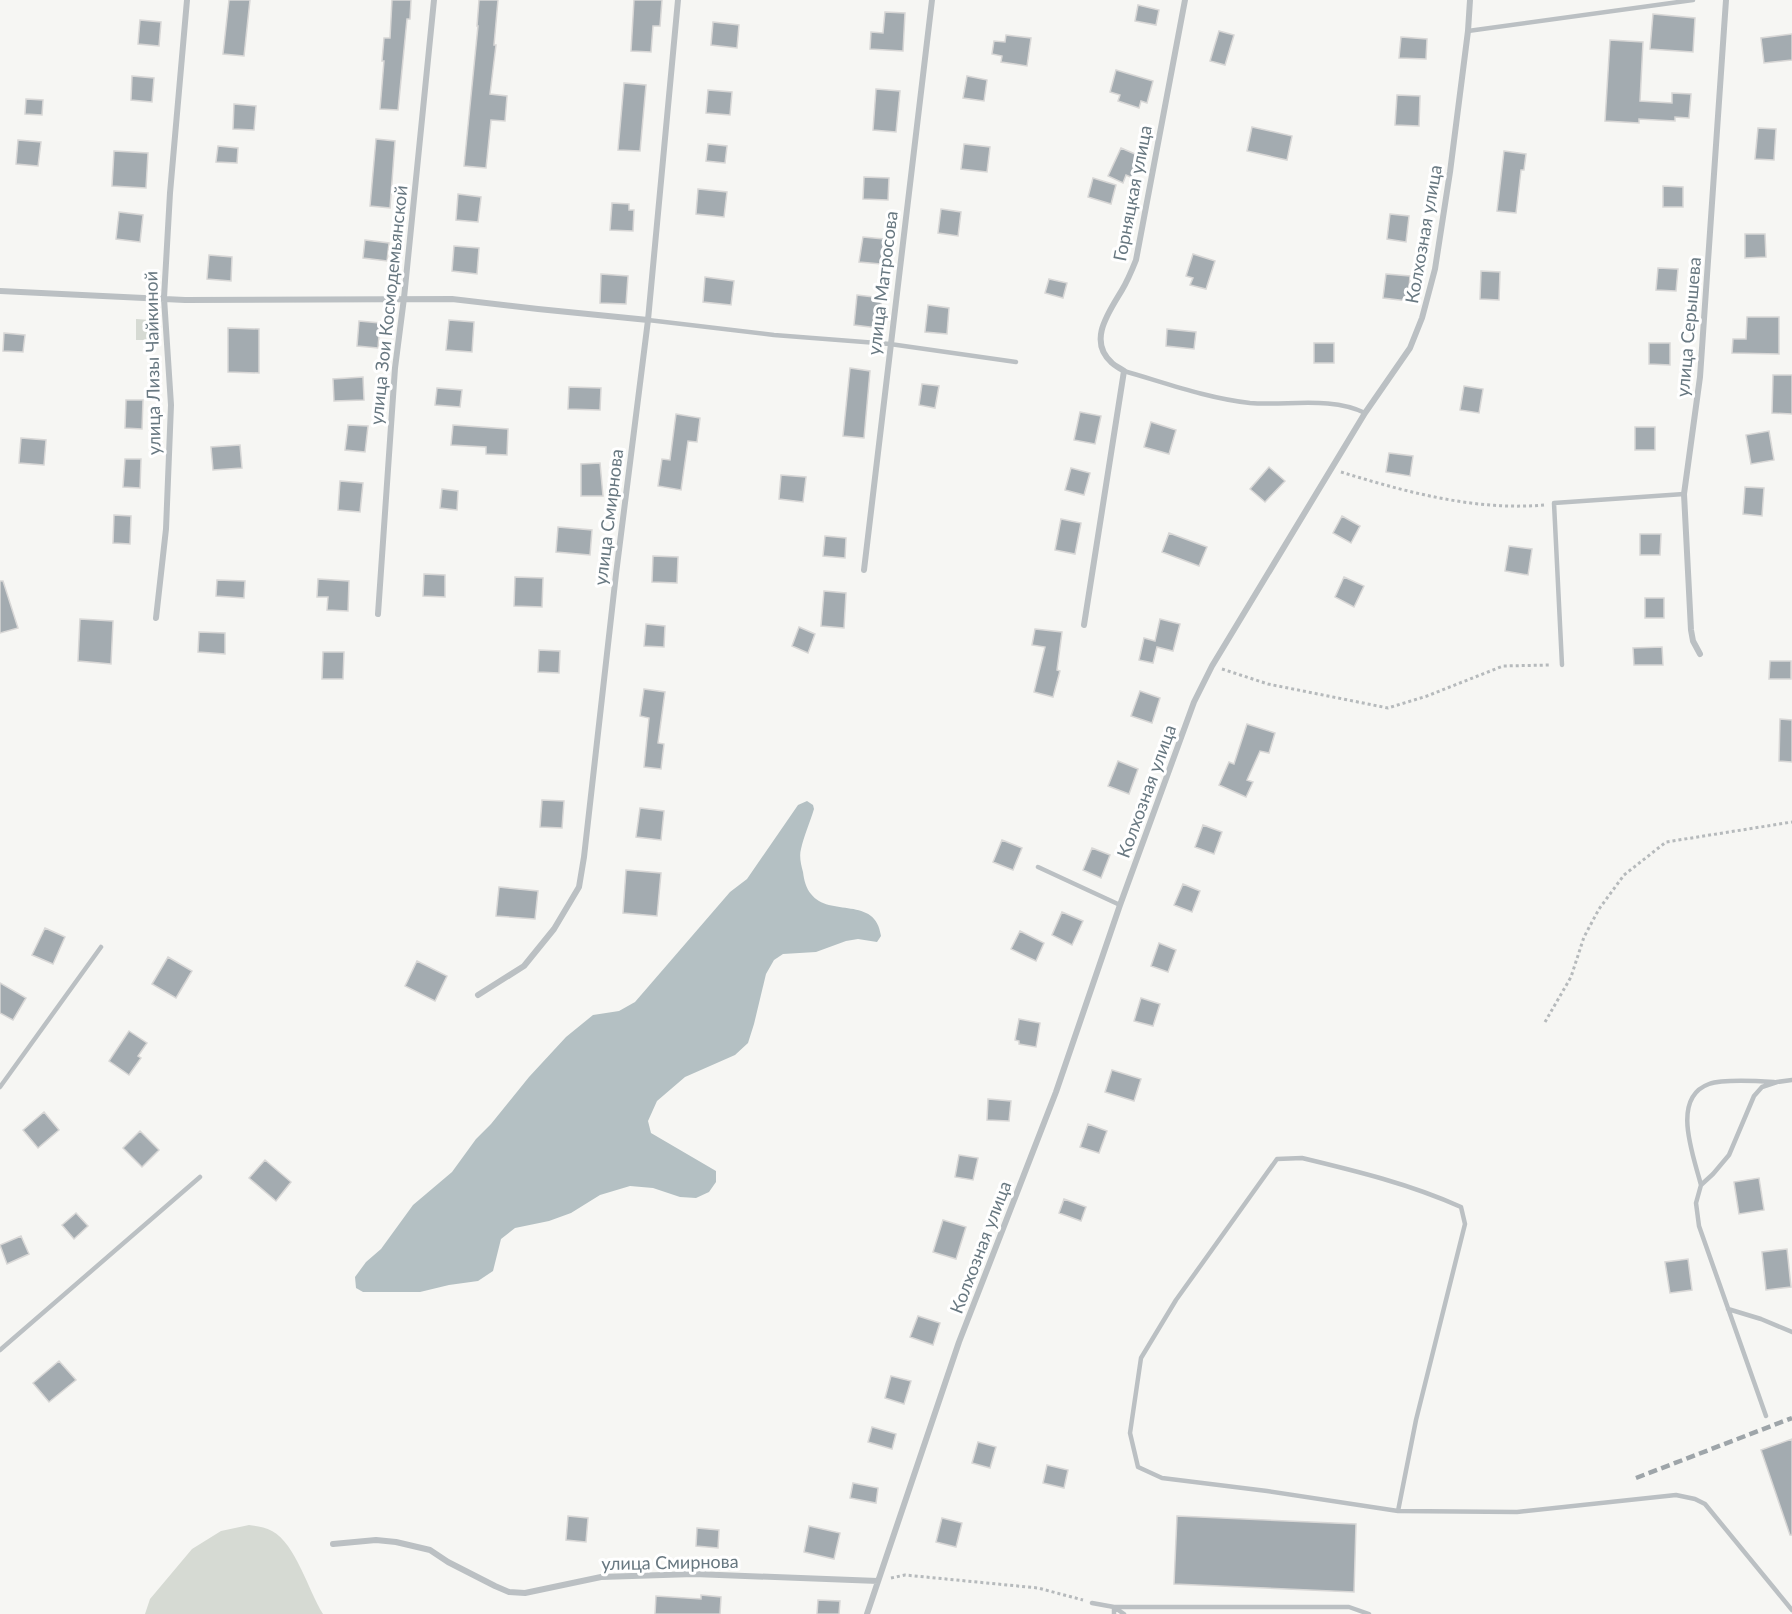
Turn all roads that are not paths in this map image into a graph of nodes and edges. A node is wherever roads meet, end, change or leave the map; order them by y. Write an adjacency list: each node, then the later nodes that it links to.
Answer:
1 (187, 0): 11 (street, улица Лизы Чайкиной)
2 (434, 0): 12 (street, улица Зои Космодемьянской)
3 (678, 0): 13 (street, улица Смирнова)
4 (932, 0): 14 (street, улица Матросова)
5 (1185, 0): 16 (street, Горняцкая улица)
6 (1470, 0): 9 (street, Колхозная улица)
7 (1693, 0): 9 (lane)
8 (1726, 0): 18 (street, улица Серышева)
9 (1468, 31): 17 (street, Колхозная улица)
10 (0, 291): 11 (street)
11 (164, 298): 12 (street); 21 (street, улица Лизы Чайкиной)
12 (404, 298): 13 (street); 20 (street, улица Зои Космодемьянской)
13 (648, 320): 14 (lane); 28 (street, улица Смирнова)
14 (890, 344): 15 (lane); 19 (street, улица Матросова)
15 (1016, 362)
16 (1124, 371): 17 (lane); 22 (street)
17 (1365, 413): 26 (street, Колхозная улица)
18 (1684, 494): 23 (street, улица Серышева); 24 (lane)
19 (864, 570)
20 (378, 614)
21 (156, 618)
22 (1084, 625)
23 (1700, 654)
24 (1562, 665)
25 (1038, 867): 26 (lane)
26 (1120, 905): 40 (street, Колхозная улица)
27 (101, 947): 31 (lane)
28 (478, 995)
29 (1792, 1080): 30 (lane)
30 (1777, 1082): 33 (lane); 33 (lane)
31 (0, 1087)
32 (200, 1177): 36 (lane)
33 (1701, 1185): 34 (lane)
34 (1728, 1309): 35 (lane); 37 (lane)
35 (1792, 1332)
36 (0, 1350)
37 (1766, 1416)
38 (1398, 1511): 38 (lane); 43 (lane)
39 (333, 1544): 40 (street, улица Смирнова)
40 (878, 1581): 44 (street, Колхозная улица)
41 (1092, 1603): 42 (lane)
42 (1114, 1607): 45 (lane); 46 (lane); 47 (lane)
43 (1792, 1610)
44 (867, 1614)
45 (1114, 1614)
46 (1124, 1614)
47 (1369, 1614)

